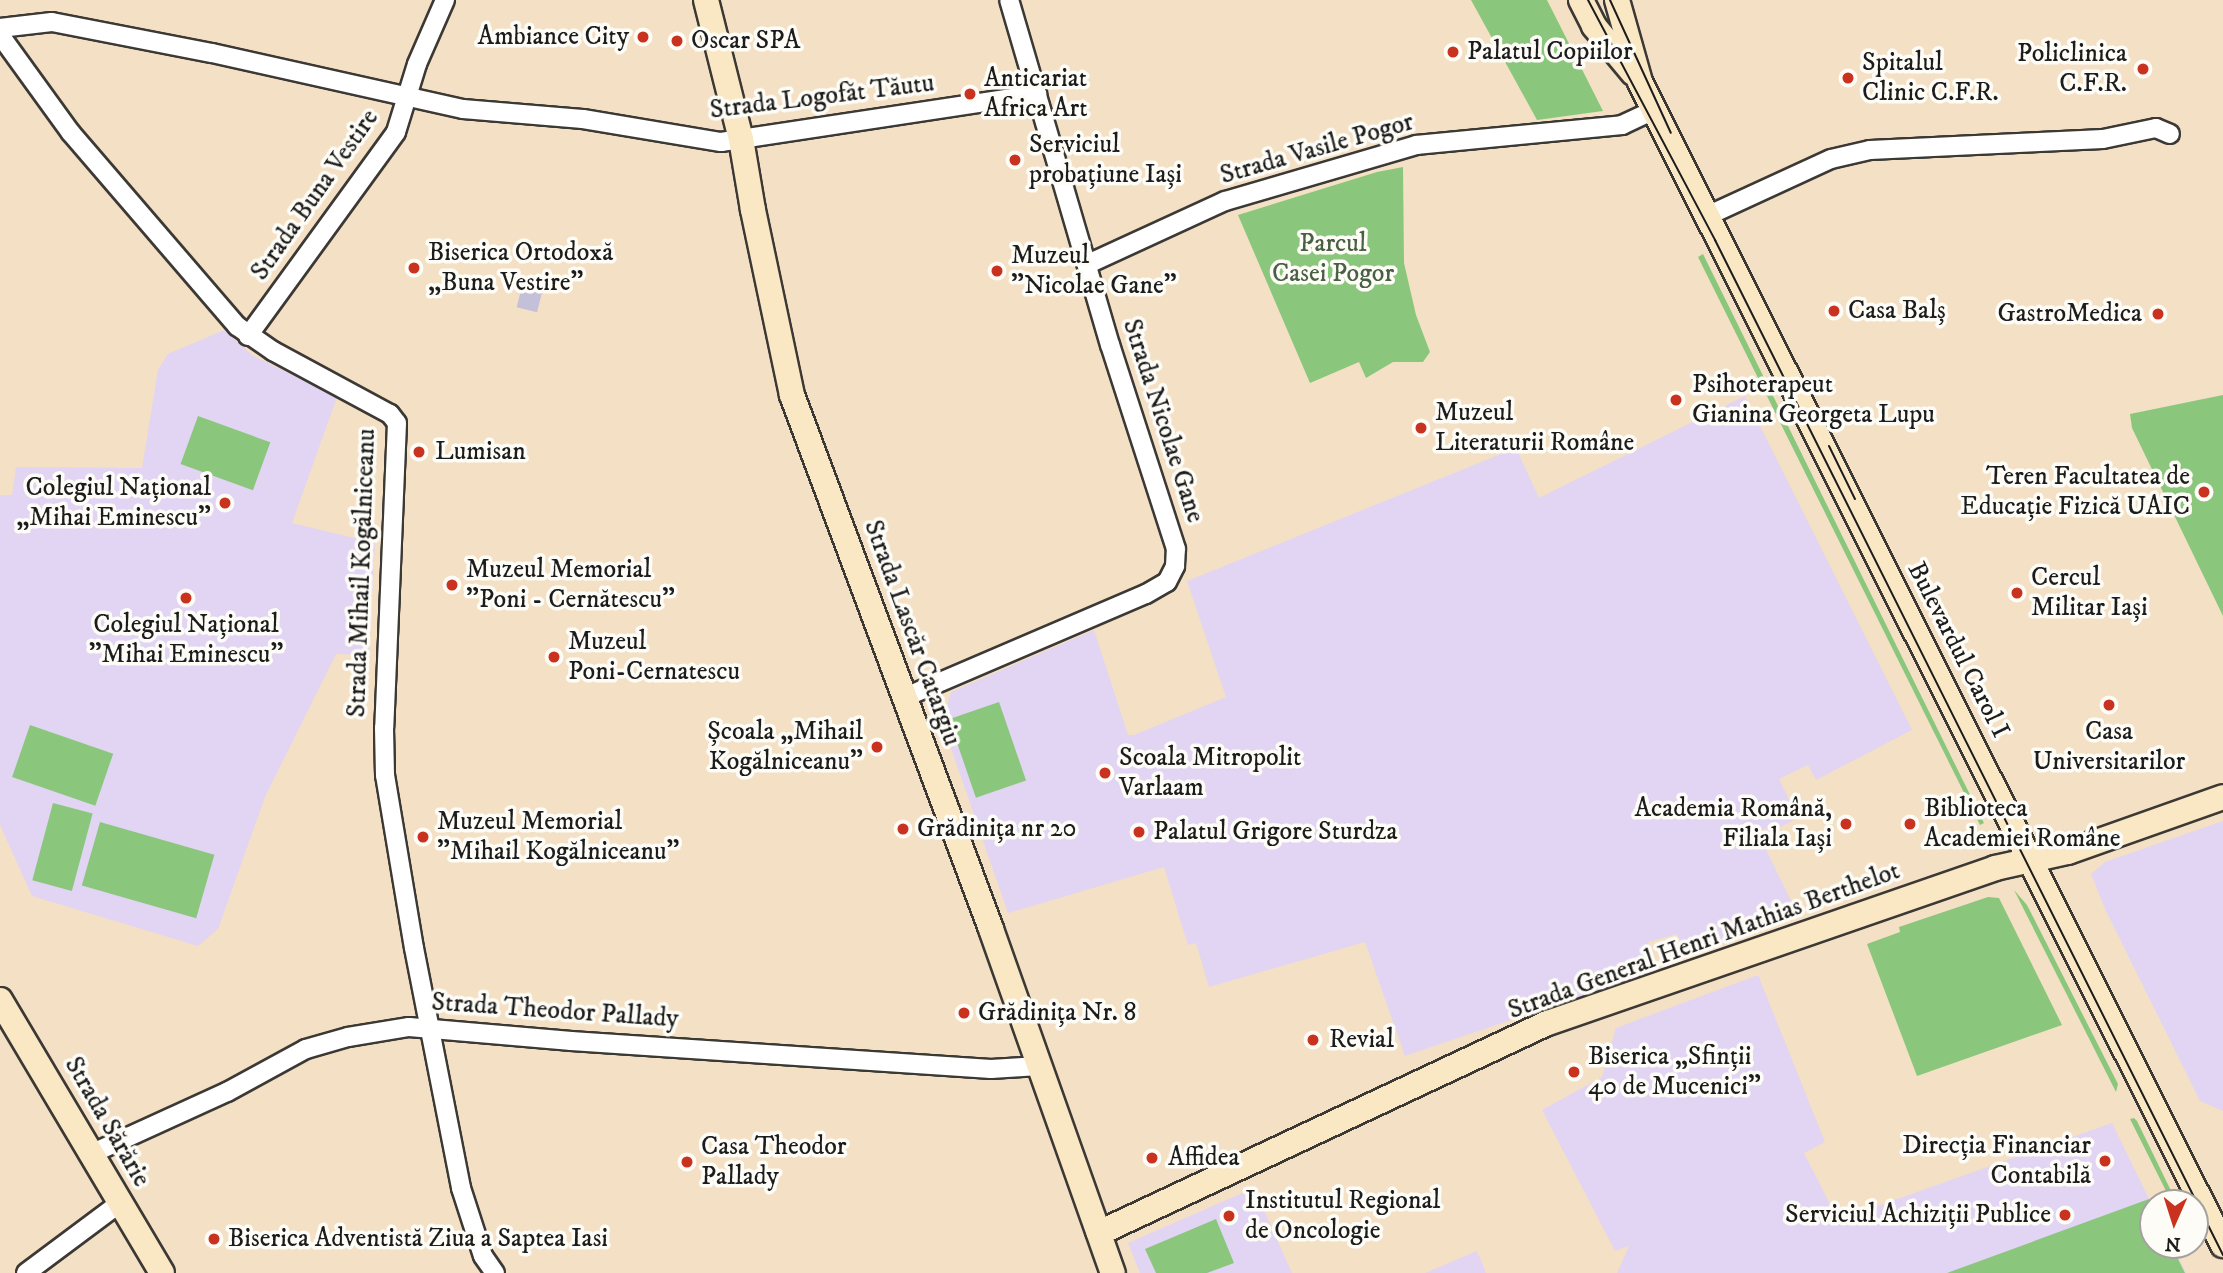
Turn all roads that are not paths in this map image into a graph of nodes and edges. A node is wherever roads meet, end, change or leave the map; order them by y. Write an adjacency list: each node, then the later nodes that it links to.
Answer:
1 (445, 0): 10 (street, Strada Buna Vestire)
2 (706, 0): 13 (street, Strada Lascăr Catargiu)
3 (1009, 0): 9 (street, Strada Nicolae Gane)
4 (1581, 0): 8 (street, Bulevardul Carol I)
5 (1617, 0): 8 (street, Bulevardul Carol I)
6 (0, 28): 10 (street, Strada Logofăt Tăutu)
7 (0, 35): 16 (street, Strada Mihail Kogălniceanu)
8 (1640, 82): 11 (street, Bulevardul Carol I)
9 (1037, 94): 13 (street, Strada Logofăt Tăutu); 15 (street, Strada Nicolae Gane)
10 (406, 98): 13 (street, Strada Logofăt Tăutu); 16 (street, Strada Buna Vestire)
11 (1654, 110): 14 (street, Bulevardul Carol I); 15 (street, Strada Vasile Pogor)
12 (2169, 134): 14 (street)
13 (741, 139): 17 (street, Strada Lascăr Catargiu)
14 (1707, 216): 19 (street, Bulevardul Carol I)
15 (1088, 264): 17 (street, Strada Nicolae Gane)
16 (248, 336): 21 (street, Strada Mihail Kogălniceanu)
17 (903, 698): 22 (street, Strada Lascăr Catargiu)
18 (2223, 797): 19 (street, Strada General Henri Mathias Berthelot)
19 (2030, 860): 25 (street, Strada General Henri Mathias Berthelot); 26 (street, Bulevardul Carol I)
20 (0, 1000): 23 (street, Strada Sărărie)
21 (430, 1029): 22 (street, Strada Theodor Pallady); 23 (street, Strada Theodor Pallady); 29 (street, Strada Mihail Kogălniceanu)
22 (1039, 1066): 25 (street, Strada Lascăr Catargiu)
23 (93, 1153): 24 (street, Strada Sărărie)
24 (120, 1203): 27 (street); 28 (street, Strada Sărărie)
25 (1099, 1233): 30 (street, Strada Lascăr Catargiu)
26 (2223, 1245)
27 (26, 1273)
28 (162, 1273)
29 (495, 1273)
30 (1113, 1273)

